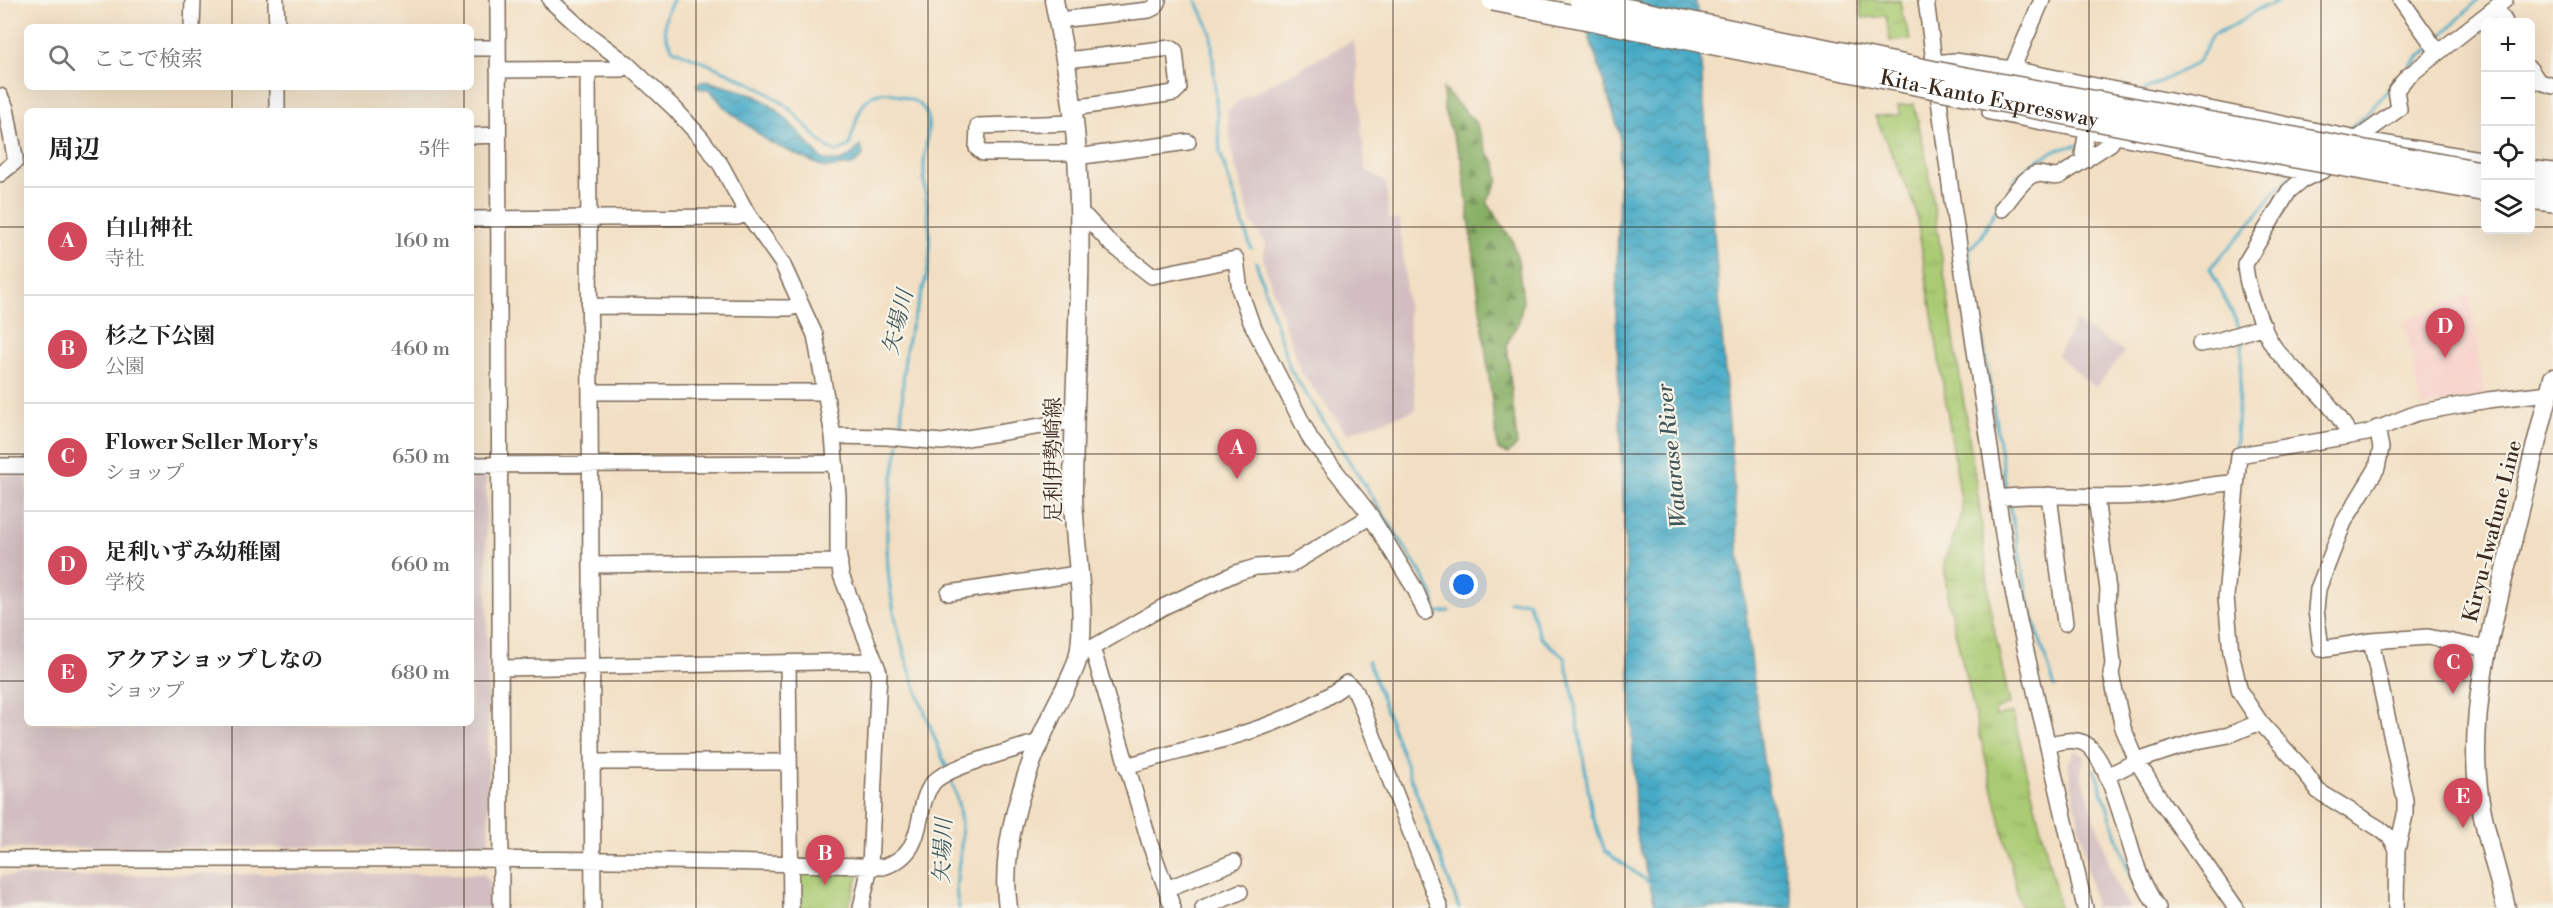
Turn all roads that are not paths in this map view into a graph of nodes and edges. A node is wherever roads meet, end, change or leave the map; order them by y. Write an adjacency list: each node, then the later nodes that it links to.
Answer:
1 (192, 0): 16 (street)
2 (276, 0): 17 (street)
3 (498, 0): 19 (street)
4 (550, 0): 13 (street)
5 (1054, 0): 15 (main road, 足利伊勢崎線)
6 (1158, 0): 15 (street)
7 (1493, 0): 49 (highway, Kita-Kanto Expressway, bridge)
8 (1580, 0): 44 (highway, Kita-Kanto Expressway, bridge)
9 (1926, 0): 22 (street)
10 (2042, 0): 24 (street)
11 (2401, 0): 20 (street)
12 (2500, 3): 14 (street); 20 (street)
13 (564, 6): 23 (street)
14 (2504, 18)
15 (1058, 20): 21 (main road, 足利伊勢崎線)
16 (192, 24)
17 (276, 24)
18 (474, 48): 19 (street)
19 (498, 48): 25 (street)
20 (2438, 52): 36 (street)
21 (1066, 60): 32 (main road, 足利伊勢崎線); 32 (street)
22 (1933, 63): 24 (street); 78 (street)
23 (627, 64): 26 (street); 53 (street)
24 (2012, 69): 33 (street); 36 (street)
25 (498, 70): 26 (street); 34 (street)
26 (588, 71): 57 (street)
27 (2532, 72): 28 (street)
28 (2553, 86)
29 (277, 90): 31 (street)
30 (0, 96): 45 (street)
31 (277, 108)
32 (1073, 116): 39 (main road, 足利伊勢崎線); 39 (street)
33 (2087, 130): 41 (street); 46 (street)
34 (498, 135): 35 (street); 55 (street)
35 (474, 136)
36 (2357, 139): 40 (street); 46 (street)
37 (1188, 142): 39 (street)
38 (2111, 143): 41 (street)
39 (1077, 155): 54 (main road, 足利伊勢崎線)
40 (2481, 159)
41 (2086, 160): 52 (street)
42 (2535, 169): 43 (street)
43 (2553, 171)
44 (2481, 172)
45 (0, 174)
46 (2316, 174): 60 (street)
47 (2535, 182): 48 (highway)
48 (2553, 184)
49 (2481, 190)
50 (2535, 199): 51 (highway)
51 (2553, 201)
52 (2002, 209)
53 (747, 213): 57 (street); 58 (street)
54 (1079, 217): 65 (main road, 足利伊勢崎線); 79 (street)
55 (498, 218): 56 (street); 57 (street); 70 (street)
56 (474, 219)
57 (589, 219): 59 (street)
58 (801, 304): 59 (street); 64 (street)
59 (589, 306): 63 (street)
60 (2264, 326): 61 (street); 68 (street)
61 (2200, 344)
62 (2551, 386): 66 (street); 87 (main road, Kiryu-Iwafune Line)
63 (590, 392): 64 (street); 71 (street)
64 (825, 392): 67 (street)
65 (1074, 423): 67 (street); 82 (main road, 足利伊勢崎線)
66 (2377, 428): 68 (street); 86 (street)
67 (833, 436): 69 (street)
68 (2349, 436): 75 (street)
69 (834, 463): 71 (street); 80 (street)
70 (499, 464): 71 (street); 72 (street); 92 (street)
71 (590, 464): 81 (street)
72 (474, 465)
73 (0, 466): 74 (street)
74 (24, 466)
75 (2236, 483): 77 (street); 93 (street)
76 (2049, 495): 77 (street); 78 (street); 85 (street)
77 (2096, 497): 96 (street)
78 (1997, 498): 94 (street)
79 (1371, 516): 84 (street); 88 (street)
80 (840, 562): 81 (street); 89 (street)
81 (591, 565): 91 (street)
82 (1077, 574): 83 (street); 88 (main road, 足利伊勢崎線)
83 (950, 593)
84 (1425, 612)
85 (2065, 623)
86 (2371, 641): 87 (street); 101 (street)
87 (2487, 649): 122 (main road, Kiryu-Iwafune Line)
88 (1085, 650): 95 (main road, 足利伊勢崎線); 99 (street)
89 (875, 661): 90 (street); 107 (street)
90 (788, 663): 91 (street); 98 (street)
91 (591, 666): 92 (street); 97 (street)
92 (500, 668): 102 (street)
93 (2260, 722): 96 (street); 101 (street)
94 (2048, 744): 100 (street); 118 (street)
95 (1039, 746): 107 (street); 114 (main road, 足利伊勢崎線)
96 (2137, 761): 100 (street); 120 (street)
97 (592, 762): 98 (street); 104 (street)
98 (789, 762): 106 (street)
99 (1126, 766): 108 (street); 117 (street)
100 (2107, 776): 119 (street)
101 (2397, 850): 121 (street)
102 (501, 857): 103 (street); 104 (street); 110 (street)
103 (0, 859)
104 (592, 860): 106 (street); 111 (street)
105 (1234, 861): 108 (street)
106 (792, 864): 107 (street); 112 (street)
107 (870, 866): 113 (street)
108 (1166, 889): 115 (street)
109 (1240, 892): 116 (street)
110 (501, 908)
111 (593, 908)
112 (791, 908)
113 (861, 908)
114 (1008, 908)
115 (1173, 908)
116 (1203, 908)
117 (1440, 908)
118 (2085, 908)
119 (2158, 908)
120 (2236, 908)
121 (2396, 908)
122 (2506, 908)

